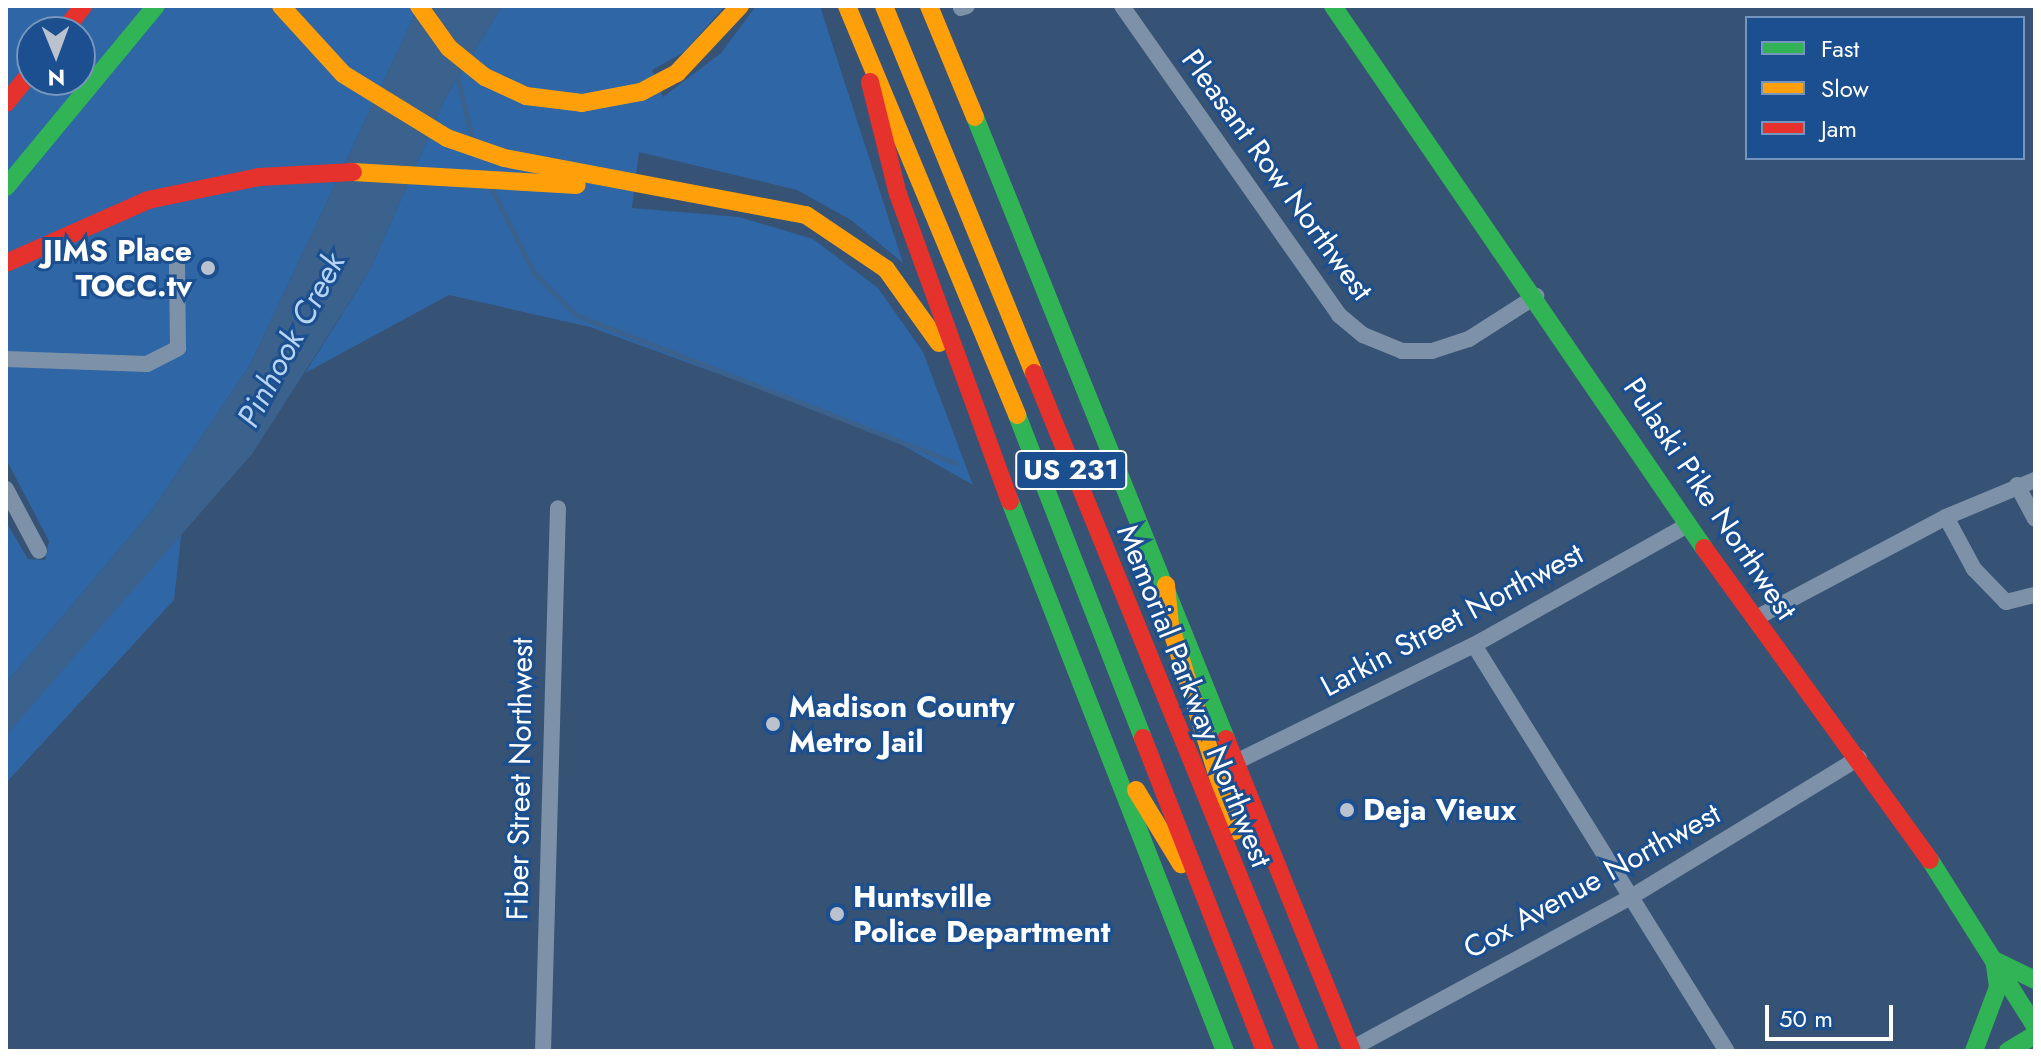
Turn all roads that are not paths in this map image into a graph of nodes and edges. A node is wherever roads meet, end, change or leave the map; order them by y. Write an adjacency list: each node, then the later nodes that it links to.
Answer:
1 (156, 6): 12 (main road)
2 (281, 6): 11 (main road)
3 (419, 6): 4 (main road)
4 (740, 6)
5 (847, 6): 10 (main road, Memorial Parkway Northwest / US 231)
6 (884, 6): 34 (main road, Memorial Parkway Northwest / US 231)
7 (929, 6): 26 (main road)
8 (1122, 6): 15 (street, Pleasant Row Northwest)
9 (1336, 7): 15 (main road, Pulaski Pike Northwest)
10 (864, 50): 17 (main road); 35 (main road, Memorial Parkway Northwest / US 231)
11 (638, 185): 13 (main road); 17 (main road)
12 (6, 187)
13 (6, 263)
14 (177, 265): 16 (street)
15 (1536, 296): 24 (main road, Pulaski Pike Northwest)
16 (6, 359)
17 (969, 395): 30 (main road)
18 (2035, 480): 19 (street)
19 (2017, 485): 22 (street); 23 (street)
20 (6, 489): 25 (street)
21 (558, 508): 41 (street, Fiber Street Northwest)
22 (1946, 517): 27 (street); 28 (street)
23 (2035, 519)
24 (1688, 525): 28 (main road, Pulaski Pike Northwest); 29 (street, Larkin Street Northwest)
25 (39, 551)
26 (1166, 585): 32 (main road); 34 (main road)
27 (2035, 595)
28 (1756, 618): 31 (main road, Pulaski Pike Northwest)
29 (1474, 645): 32 (street, Larkin Street Northwest); 33 (street)
30 (1097, 724): 35 (main road); 42 (main road)
31 (1859, 758): 33 (street, Cox Avenue Northwest); 36 (main road, Pulaski Pike Northwest)
32 (1240, 760): 40 (main road)
33 (1631, 897): 40 (street, Cox Avenue Northwest); 45 (street)
34 (1261, 932): 44 (main road, Memorial Parkway Northwest / US 231)
35 (1223, 935): 43 (main road, Memorial Parkway Northwest / US 231)
36 (1994, 960): 37 (main road); 38 (main road, Pulaski Pike Northwest); 46 (main road)
37 (2035, 980)
38 (2035, 1026)
39 (2035, 1035): 47 (main road)
40 (1352, 1050)
41 (543, 1051)
42 (1225, 1051)
43 (1265, 1051)
44 (1310, 1051)
45 (1727, 1051)
46 (1974, 1051)
47 (2008, 1051)

